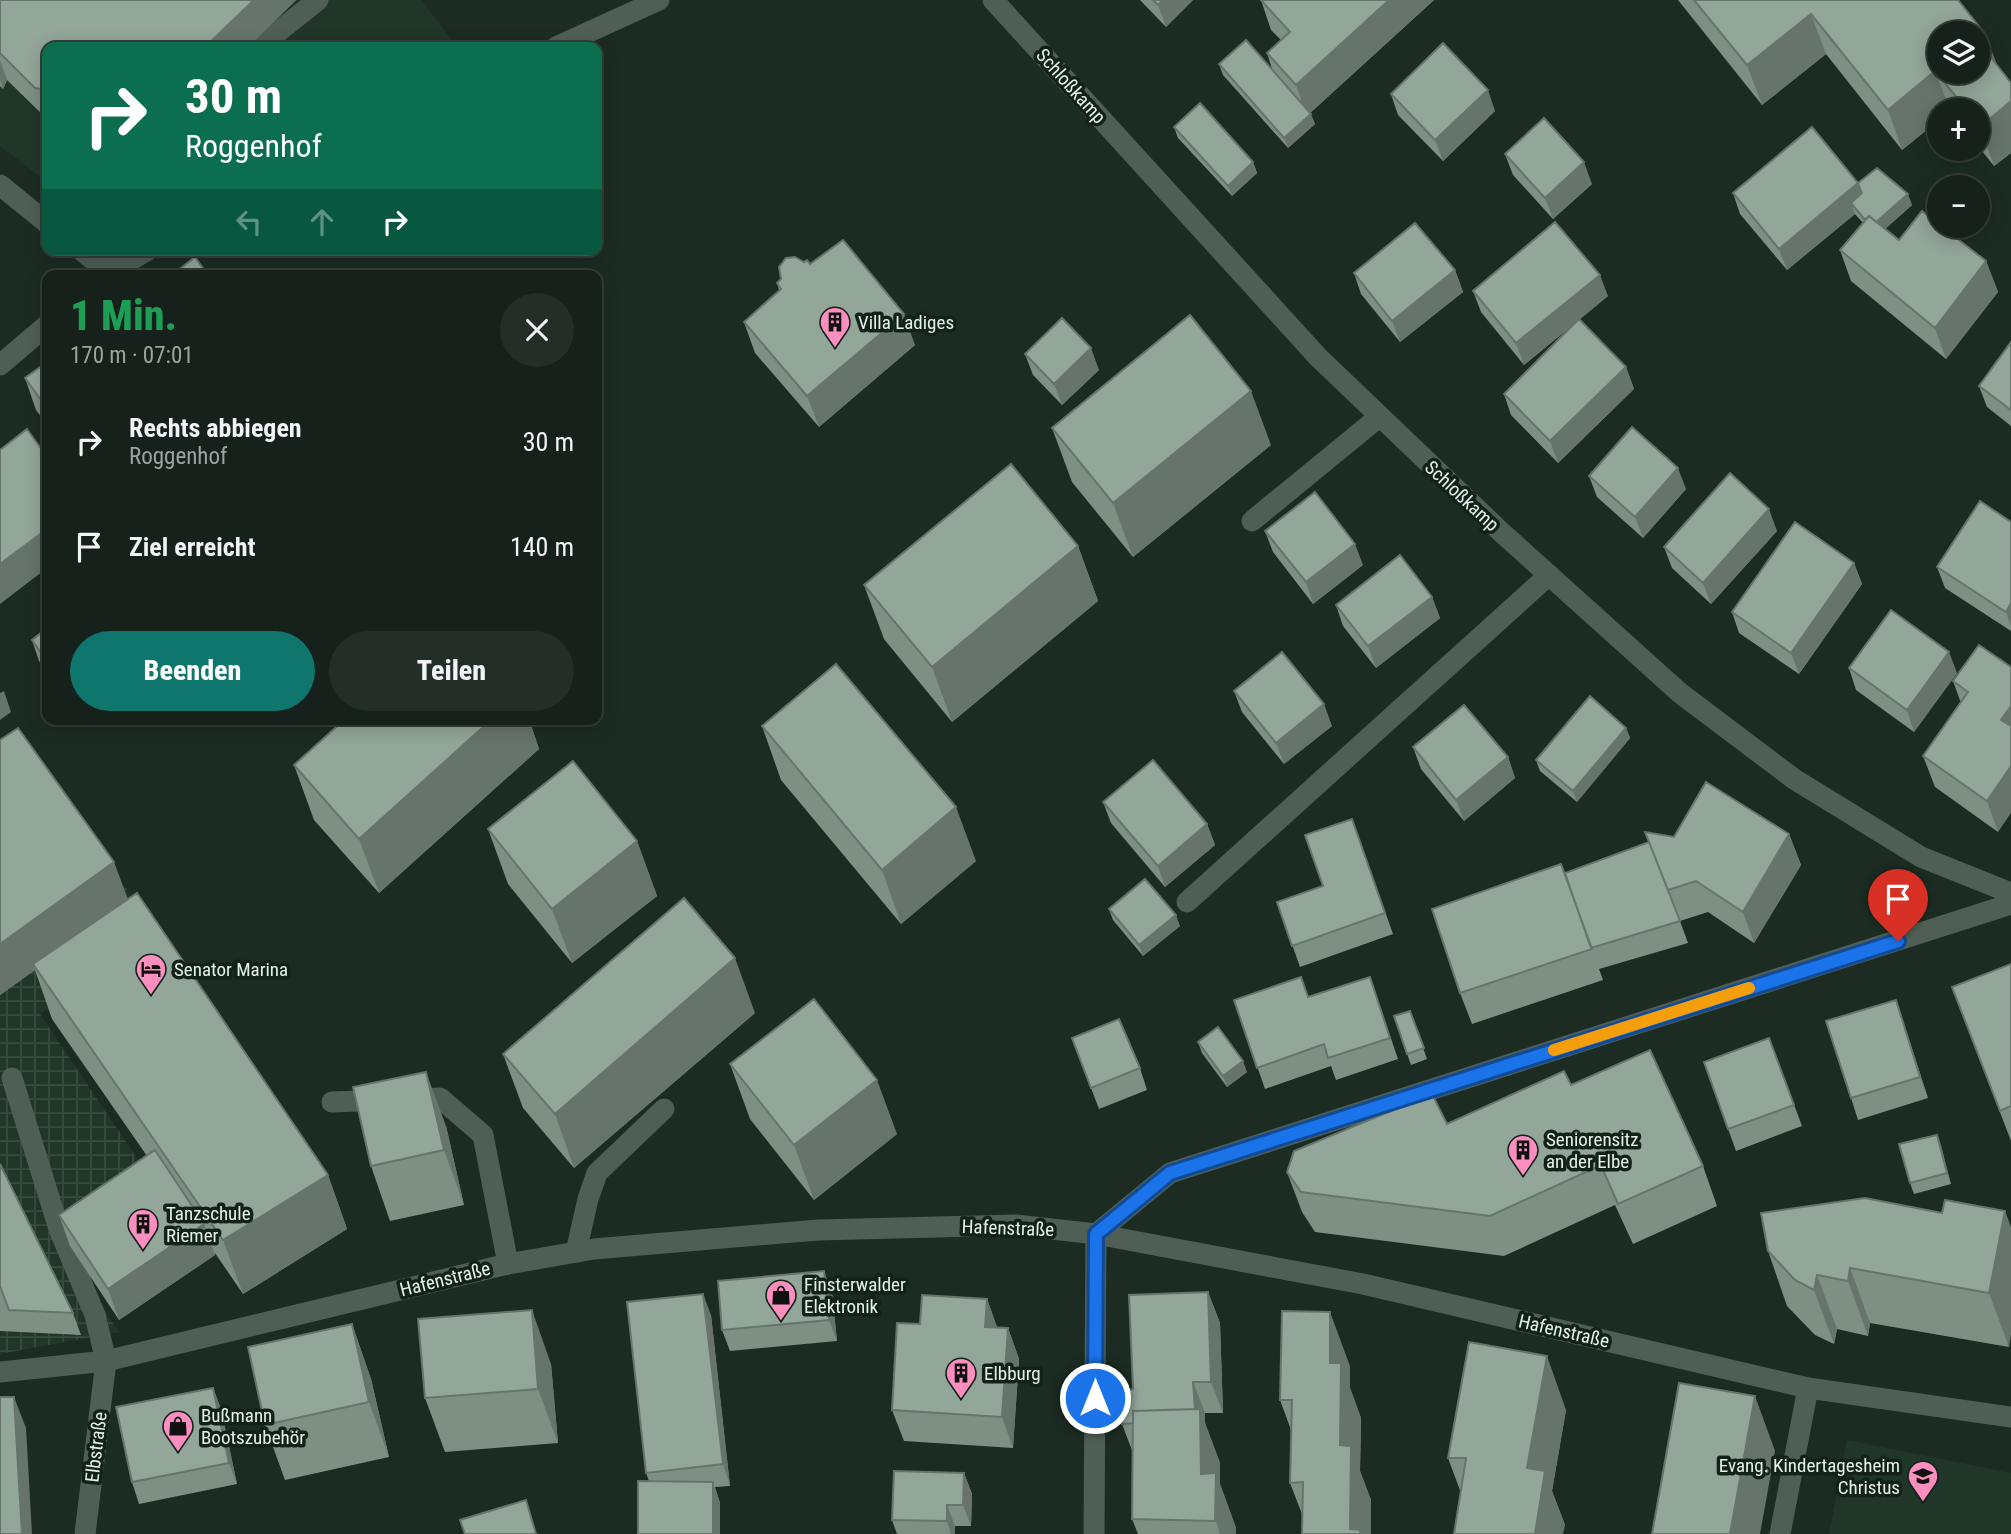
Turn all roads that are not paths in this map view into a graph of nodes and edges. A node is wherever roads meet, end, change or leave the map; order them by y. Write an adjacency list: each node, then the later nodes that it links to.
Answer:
1 (318, 0): 4 (street)
2 (659, 0): 5 (street)
3 (993, 0): 14 (street, Schloßkamp)
4 (265, 42)
5 (567, 42)
6 (0, 185): 7 (street)
7 (42, 219)
8 (88, 256): 10 (street)
9 (138, 256): 11 (street)
10 (104, 270)
11 (115, 270)
12 (42, 329): 13 (street)
13 (0, 365)
14 (1379, 418): 15 (street); 16 (street, Schloßkamp)
15 (1252, 521)
16 (1549, 575): 17 (street, Schloßkamp); 18 (street)
17 (2011, 893)
18 (1187, 902)
19 (2011, 904): 23 (street)
20 (12, 1078): 26 (street)
21 (332, 1102): 25 (street)
22 (664, 1110): 24 (street)
23 (1096, 1234): 24 (street, Hafenstraße); 28 (street, Hafenstraße); 31 (street)
24 (576, 1252): 25 (street, Hafenstraße)
25 (508, 1264): 26 (street, Hafenstraße)
26 (106, 1361): 27 (street, Hafenstraße); 30 (street, Elbstraße)
27 (0, 1371)
28 (1808, 1388): 29 (street, Hafenstraße); 32 (street)
29 (2011, 1417)
30 (85, 1534)
31 (1094, 1534)
32 (1780, 1534)

